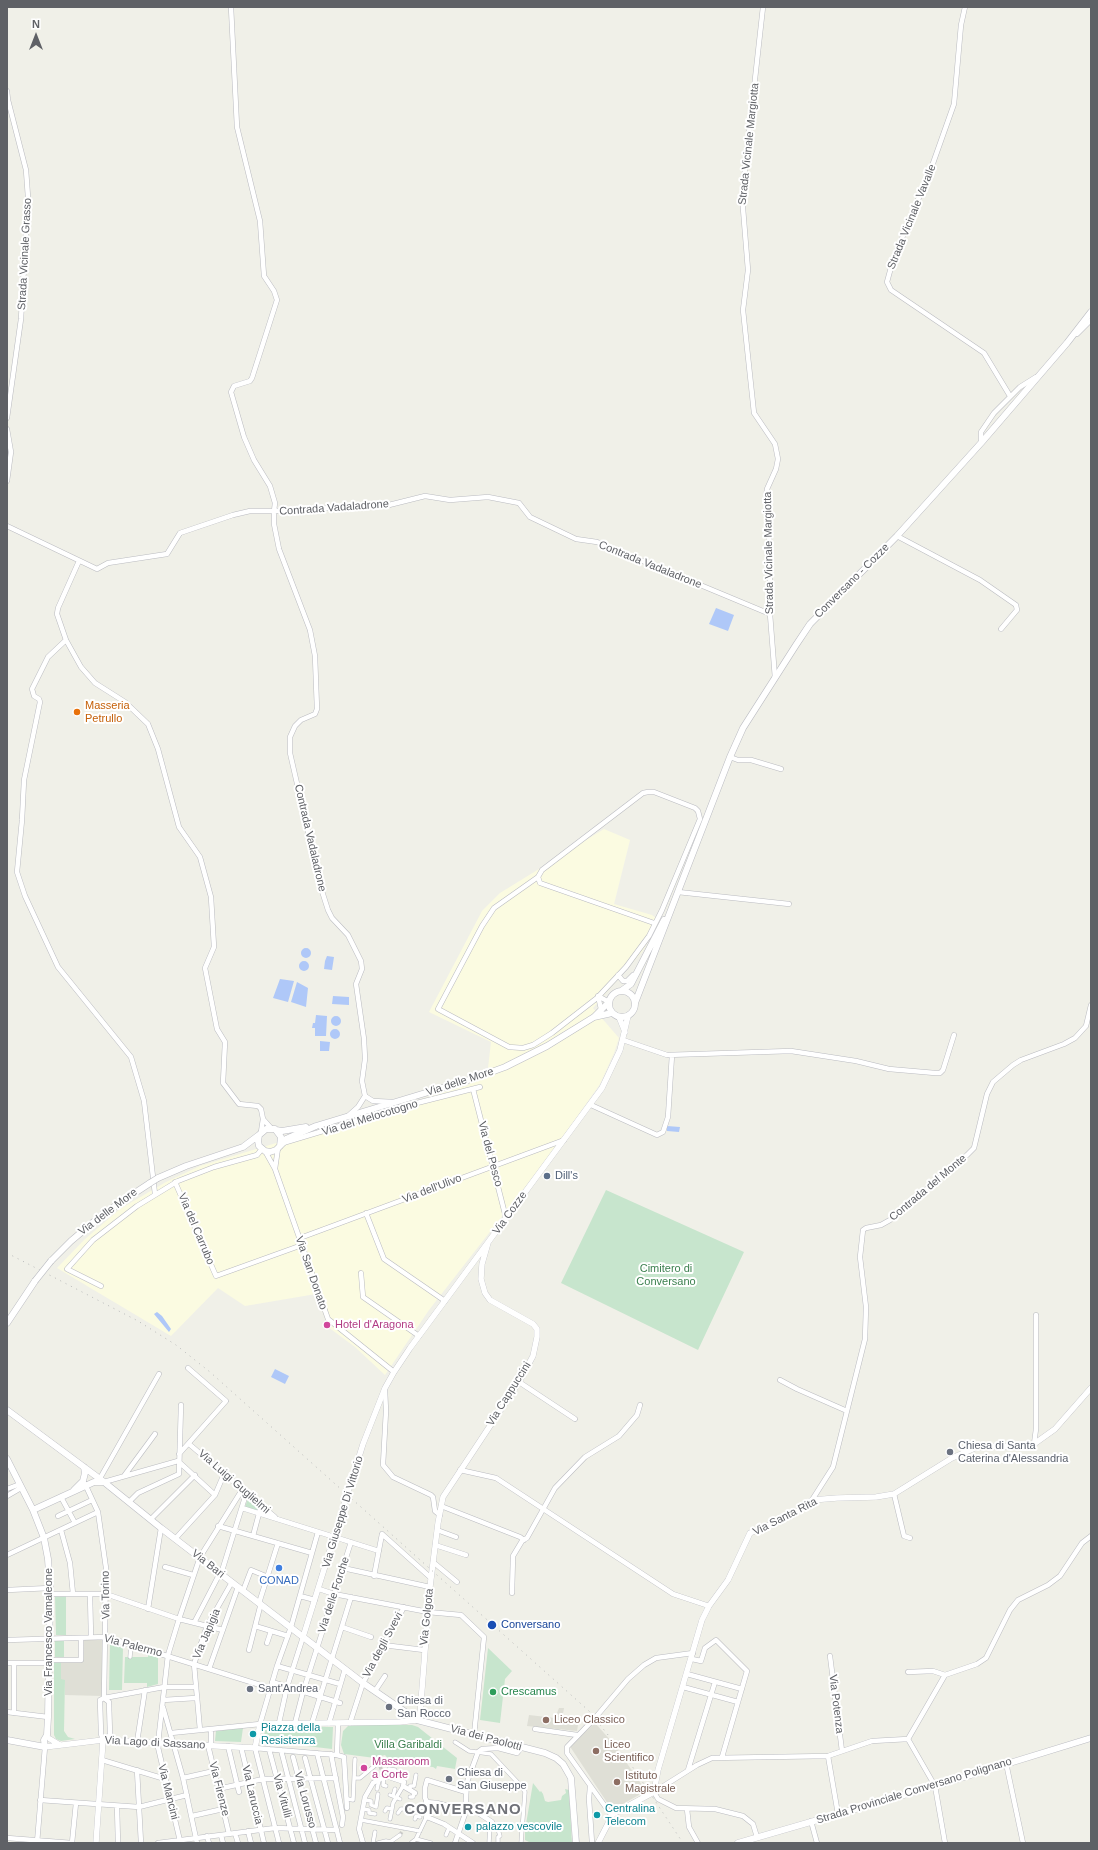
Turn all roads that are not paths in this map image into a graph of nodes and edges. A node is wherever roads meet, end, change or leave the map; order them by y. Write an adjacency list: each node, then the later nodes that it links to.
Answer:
1 (231, 7): 14 (street)
2 (763, 7): 18 (street, Strada Vicinale Margiotta)
3 (965, 7): 9 (street, Strada Vicinale Vavalle)
4 (7, 91): 10 (street, Strada Vicinale Grasso)
5 (1091, 312): 7 (main road, Conversano - Cozze)
6 (1091, 320): 7 (street)
7 (1067, 344): 8 (main road, Conversano - Cozze)
8 (1038, 376): 9 (street); 12 (main road, Conversano - Cozze)
9 (1010, 396): 12 (street)
10 (7, 418)
11 (7, 428): 13 (street)
12 (981, 443): 16 (main road, Conversano - Cozze)
13 (7, 481)
14 (274, 511): 17 (street); 18 (street, Contrada Vadaladrone); 47 (street, Contrada Vadaladrone)
15 (7, 526): 17 (street)
16 (897, 536): 19 (street); 21 (main road, Conversano - Cozze)
17 (79, 561): 20 (street)
18 (770, 614): 21 (street, Strada Vicinale Margiotta)
19 (1001, 629)
20 (66, 640): 51 (street); 62 (street)
21 (775, 678): 22 (main road, Conversano - Cozze)
22 (730, 757): 23 (street); 25 (main road, Conversano - Cozze)
23 (781, 768)
24 (538, 877): 27 (street); 27 (street); 31 (street)
25 (678, 892): 26 (street); 28 (main road); 33 (main road)
26 (789, 904)
27 (654, 923): 29 (street)
28 (654, 941): 29 (street); 30 (main road)
29 (618, 975): 31 (street)
30 (621, 991): 32 (main road); 33 (main road)
31 (598, 996): 32 (street); 35 (street)
32 (609, 1002): 35 (main road); 36 (main road)
33 (635, 1003): 37 (main road)
34 (1091, 1005): 40 (street, Contrada del Monte)
35 (601, 1009): 38 (main road)
36 (612, 1013): 38 (main road); 39 (main road)
37 (628, 1016): 39 (main road); 41 (street, Via Cozze)
38 (594, 1017): 48 (main road, Via delle More)
39 (619, 1017): 41 (street)
40 (1088, 1026): 84 (street, Contrada del Monte)
41 (625, 1032): 43 (street, Via Cozze)
42 (954, 1035): 44 (street)
43 (623, 1040): 44 (street); 49 (street, Via Cozze)
44 (672, 1055): 49 (street)
45 (480, 1087): 46 (street, Via del Melocotogno)
46 (473, 1089): 56 (street, Via del Melocotogno); 59 (street, Via del Pesco)
47 (365, 1096): 48 (street); 50 (street)
48 (395, 1102): 50 (main road, Via delle More)
49 (591, 1105): 55 (street, Via Cozze)
50 (348, 1116): 52 (main road, Via delle More)
51 (263, 1119): 53 (street); 54 (street)
52 (316, 1126): 53 (main road); 56 (main road)
53 (274, 1129): 54 (main road); 56 (main road)
54 (260, 1134): 57 (main road); 58 (main road)
55 (564, 1140): 59 (street, Via dell'Ulivo); 64 (street, Via Cozze)
56 (280, 1146): 58 (main road); 60 (street)
57 (243, 1147): 58 (main road); 72 (main road, Via delle More, bridge)
58 (262, 1149): 60 (street, Via San Donato); 61 (street)
59 (493, 1165): 63 (street, Via dell'Ulivo); 64 (street, Via del Pesco)
60 (275, 1169): 65 (street, Via San Donato)
61 (176, 1182): 62 (street); 67 (street, Via del Carrubo)
62 (155, 1194): 69 (street)
63 (366, 1214): 65 (street, Via dell'Ulivo); 70 (street)
64 (506, 1218): 66 (street, Via Cozze)
65 (300, 1238): 67 (street, Via San Donato)
66 (488, 1243): 70 (street, Via Cozze); 78 (street, Via Cappuccini)
67 (302, 1245): 75 (street, Via San Donato)
68 (361, 1273): 73 (street)
69 (101, 1286)
70 (445, 1301): 73 (street, Via Cozze)
71 (1036, 1315): 88 (street)
72 (7, 1323)
73 (419, 1336): 75 (street, Via Cozze)
74 (188, 1368): 87 (street)
75 (394, 1372): 79 (street, Via Cozze)
76 (159, 1374): 97 (street)
77 (780, 1380): 84 (street)
78 (519, 1382): 85 (street); 93 (street, Via Cappuccini)
79 (385, 1388): 117 (street); 130 (street, Via Giuseppe Di Vittorio)
80 (1091, 1388): 88 (street, Via Santa Rita)
81 (181, 1405): 89 (street)
82 (640, 1405): 113 (street)
83 (7, 1410): 92 (main road, Via Bari)
84 (847, 1411): 107 (street)
85 (575, 1419)
86 (155, 1434): 96 (street)
87 (189, 1444): 89 (street); 94 (street, Via Luigi Guglielmi)
88 (1034, 1444): 103 (street, Via Santa Rita)
89 (179, 1454): 91 (street)
90 (7, 1460): 98 (main road, Via Francesco Vamaleone)
91 (178, 1461): 95 (street); 96 (street); 108 (street)
92 (84, 1467): 97 (main road, Via Bari); 97 (main road)
93 (460, 1470): 110 (street, Via Cappuccini); 113 (street)
94 (224, 1474): 100 (street, Via Luigi Guglielmi); 101 (street)
95 (195, 1475): 101 (street); 119 (street)
96 (124, 1476): 97 (street)
97 (94, 1481): 105 (main road); 106 (street, Via Torino); 108 (main road, Via Bari)
98 (20, 1484): 99 (street); 104 (street); 112 (main road, Via Francesco Vamaleone)
99 (7, 1489)
100 (242, 1490): 102 (street, Via Luigi Guglielmi); 122 (street)
101 (215, 1494): 134 (street)
102 (246, 1494): 109 (street, Via Luigi Guglielmi); 111 (street)
103 (894, 1494): 107 (street, Via Santa Rita); 133 (street)
104 (7, 1496)
105 (61, 1496): 112 (main road); 114 (street)
106 (92, 1500): 114 (street); 115 (street, Via Torino)
107 (812, 1500): 168 (street, Via Santa Rita)
108 (129, 1502): 119 (main road, Via Bari)
109 (261, 1506): 116 (street); 120 (street, Via Luigi Guglielmi)
110 (441, 1506): 117 (street, Via Cappuccini); 135 (street)
111 (242, 1508): 116 (street); 126 (street)
112 (32, 1510): 132 (main road, Via Francesco Vamaleone)
113 (543, 1510): 135 (street); 168 (street)
114 (69, 1511): 118 (street); 121 (street)
115 (98, 1512): 121 (street); 162 (street, Via Torino)
116 (259, 1513): 120 (street); 128 (street)
117 (440, 1515): 125 (street, Via Golgota)
118 (58, 1516)
119 (151, 1519): 123 (main road, Via Bari)
120 (278, 1520): 127 (street)
121 (75, 1523): 124 (street)
122 (218, 1526): 126 (street); 143 (street)
123 (161, 1528): 134 (main road, Via Bari); 170 (street)
124 (61, 1530): 132 (street); 160 (street)
125 (437, 1530): 131 (street); 138 (street, Via Golgota)
126 (235, 1531): 128 (street); 147 (street)
127 (318, 1532): 130 (street); 140 (street)
128 (253, 1536): 137 (street)
129 (1091, 1536): 210 (street)
130 (335, 1537): 136 (street); 156 (street, Via Giuseppe Di Vittorio)
131 (456, 1537)
132 (44, 1538): 141 (street); 158 (main road, Via Francesco Vamaleone)
133 (910, 1538)
134 (175, 1539): 143 (main road, Via Bari)
135 (524, 1540): 159 (street)
136 (351, 1542): 139 (street); 146 (street, Via delle Forche)
137 (278, 1543): 140 (street); 150 (street)
138 (436, 1545): 142 (street); 144 (street, Via Golgota)
139 (379, 1551): 149 (street); 151 (street)
140 (312, 1553): 164 (street)
141 (7, 1555)
142 (466, 1555)
143 (200, 1557): 147 (main road, Via Bari); 148 (street)
144 (433, 1562): 151 (street, Via Golgota); 153 (street)
145 (165, 1567): 148 (street)
146 (343, 1568): 149 (street); 163 (street, Via delle Forche)
147 (221, 1574): 152 (main road, Via Bari); 173 (street)
148 (194, 1575): 172 (street)
149 (374, 1576): 154 (street)
150 (268, 1577): 155 (street); 167 (street)
151 (431, 1578): 154 (street, Via Golgota)
152 (232, 1582): 155 (main road, Via Bari); 174 (street, Via Japigia)
153 (457, 1582)
154 (430, 1588): 171 (street, Via Golgota)
155 (240, 1589): 167 (main road, Via Bari); 178 (street)
156 (319, 1589): 163 (street); 166 (street, Via Giuseppe Di Vittorio)
157 (7, 1590): 158 (street)
158 (50, 1592): 160 (street); 186 (main road, Via Francesco Vamaleone)
159 (512, 1593)
160 (73, 1594): 161 (street)
161 (90, 1594): 162 (street); 181 (street)
162 (106, 1594): 170 (street); 182 (street, Via Torino)
163 (334, 1594): 165 (street); 191 (street, Via delle Forche)
164 (300, 1596): 166 (street); 177 (street)
165 (352, 1597): 169 (street); 176 (street)
166 (315, 1600): 183 (street, Via Giuseppe Di Vittorio)
167 (261, 1604): 175 (street); 177 (main road, Via Bari)
168 (709, 1606): 195 (street, Via Santa Rita)
169 (404, 1607): 171 (street); 190 (street, Via degli Svevi)
170 (148, 1609): 172 (street)
171 (428, 1612): 193 (street, Via Golgota); 250 (street)
172 (179, 1619): 173 (street); 194 (street)
173 (194, 1623): 174 (street)
174 (208, 1626): 178 (street); 202 (street, Via Japigia)
175 (255, 1626): 179 (street); 192 (street)
176 (342, 1626): 184 (street); 198 (street)
177 (291, 1627): 180 (street); 183 (main road, Via Bari)
178 (222, 1630): 204 (street)
179 (271, 1631): 180 (street); 188 (street)
180 (288, 1636): 203 (street)
181 (91, 1637): 182 (street, Via Palermo); 185 (street, Via Palermo)
182 (106, 1637): 189 (street, Via Palermo); 228 (street, Via Torino)
183 (303, 1637): 191 (main road, Via Bari); 206 (street)
184 (371, 1637)
185 (81, 1638): 186 (street, Via Palermo); 199 (street)
186 (50, 1639): 187 (street, Via Palermo); 199 (main road, Via Francesco Vamaleone)
187 (7, 1640)
188 (267, 1644)
189 (131, 1645): 194 (street, Via Palermo); 197 (street)
190 (383, 1645): 193 (street); 215 (street, Via degli Svevi)
191 (318, 1648): 198 (main road, Via Bari); 209 (street, Via delle Forche)
192 (250, 1650)
193 (424, 1650): 237 (street, Via Golgota)
194 (168, 1655): 202 (street, Via Palermo); 217 (street)
195 (692, 1656): 208 (street, Via Santa Rita); 222 (street); 251 (street)
196 (830, 1656): 270 (street, Via Potenza)
197 (130, 1657)
198 (332, 1660): 205 (main road, Via Bari); 212 (street)
199 (49, 1662): 201 (street); 236 (main road, Via Francesco Vamaleone)
200 (7, 1663): 201 (street)
201 (14, 1663): 234 (street)
202 (194, 1664): 204 (street, Via Palermo); 218 (street)
203 (277, 1666): 206 (street); 213 (street)
204 (209, 1669): 221 (street, Via Palermo)
205 (345, 1669): 215 (main road, Via Bari); 216 (street)
206 (293, 1670): 209 (street); 219 (street)
207 (908, 1672): 210 (street)
208 (687, 1674): 214 (street); 220 (street, Via Santa Rita)
209 (309, 1675): 212 (street); 225 (street, Via delle Forche)
210 (945, 1675): 254 (street)
211 (384, 1676): 224 (street)
212 (326, 1680): 216 (street); 227 (street)
213 (272, 1682): 219 (street); 221 (street)
214 (715, 1682): 222 (street); 226 (street)
215 (363, 1683): 224 (main road, Via Bari); 243 (street, Via degli Svevi)
216 (340, 1684): 232 (street)
217 (164, 1687): 218 (street); 223 (street); 230 (street)
218 (195, 1687): 229 (street)
219 (287, 1687): 225 (street); 244 (street)
220 (683, 1687): 226 (street); 313 (street, Via Santa Rita)
221 (270, 1688): 245 (street)
222 (742, 1689): 231 (street)
223 (145, 1690): 228 (street); 257 (street)
224 (375, 1691): 235 (main road, Via Bari)
225 (303, 1692): 227 (street); 239 (street, Via delle Forche)
226 (711, 1695): 231 (street); 285 (street)
227 (320, 1697): 232 (street); 240 (street)
228 (104, 1698): 256 (street); 256 (street)
229 (196, 1698): 230 (street); 248 (street)
230 (163, 1702): 249 (street); 259 (street)
231 (738, 1702): 277 (street)
232 (338, 1703): 241 (street)
233 (7, 1712): 234 (street)
234 (14, 1713): 236 (street)
235 (411, 1716): 237 (main road, Via dei Paolotti); 238 (street)
236 (48, 1717): 253 (main road); 263 (main road)
237 (417, 1720): 238 (street); 250 (main road, Via dei Paolotti)
238 (400, 1722): 243 (street)
239 (295, 1723): 240 (street); 244 (street)
240 (312, 1723): 241 (street)
241 (329, 1723): 242 (street)
242 (338, 1723): 243 (street); 275 (street)
243 (350, 1723)
244 (279, 1724): 245 (street)
245 (259, 1725): 246 (street); 265 (street)
246 (211, 1729): 248 (street); 262 (street, Via Firenze)
247 (535, 1729): 251 (street)
248 (200, 1730): 249 (street)
249 (171, 1733): 260 (street)
250 (474, 1735): 267 (main road, Via dei Paolotti)
251 (577, 1735): 306 (street)
252 (1091, 1738): 282 (main road, Strada Provinciale Conversano Polignano)
253 (50, 1739): 261 (street); 263 (main road)
254 (908, 1739): 270 (street); 305 (street)
255 (7, 1740): 263 (main road, Via Lago di Sassano)
256 (103, 1740): 257 (street, Via Lago di Sassano); 261 (street, Via Lago di Sassano); 280 (street)
257 (137, 1742): 259 (street, Via Lago di Sassano)
258 (455, 1742): 271 (street)
259 (158, 1743): 260 (street, Via Lago di Sassano); 297 (street, Via Mancini)
260 (175, 1744): 262 (street, Via Lago di Sassano); 289 (street)
261 (60, 1745): 263 (street, Via Lago di Sassano)
262 (209, 1745): 264 (street, Via Lago di Sassano); 286 (street, Via Firenze)
263 (45, 1746): 320 (street)
264 (228, 1746): 266 (street, Via Lago di Sassano); 302 (street)
265 (256, 1746): 266 (street, Via Lago di Sassano); 268 (street); 298 (street)
266 (241, 1747): 301 (street, Via Laruccia)
267 (522, 1748): 271 (street); 405 (main road, Via dei Paolotti)
268 (269, 1749): 269 (street); 290 (street, Via Vitulli)
269 (281, 1750): 273 (street); 291 (street)
270 (842, 1751): 278 (street)
271 (478, 1752): 312 (street); 378 (street)
272 (317, 1753): 274 (street); 276 (street); 294 (street)
273 (292, 1754): 276 (street); 292 (street, Via Lorusso)
274 (331, 1754): 275 (street); 295 (street)
275 (337, 1754): 319 (street)
276 (305, 1755): 293 (street)
277 (722, 1756): 278 (street); 285 (street)
278 (828, 1756): 342 (street)
279 (355, 1758): 296 (street)
280 (102, 1760): 284 (street); 326 (street)
281 (378, 1763): 296 (street)
282 (1006, 1763): 305 (main road, Strada Provinciale Conversano Polignano); 412 (street)
283 (389, 1769): 299 (street)
284 (137, 1770): 297 (street); 330 (street)
285 (688, 1770): 313 (street)
286 (214, 1771): 289 (street); 307 (street, Via Firenze)
287 (416, 1775): 311 (street)
288 (384, 1777): 299 (street); 300 (street); 303 (street)
289 (183, 1778): 316 (street)
290 (277, 1778): 291 (street); 298 (street); 355 (street, Via Vitulli)
291 (288, 1778): 292 (street); 358 (street)
292 (299, 1778): 293 (street); 359 (street, Via Lorusso)
293 (311, 1778): 294 (street); 360 (street)
294 (323, 1778): 295 (street); 361 (street)
295 (336, 1778): 352 (street)
296 (355, 1778): 319 (street)
297 (165, 1779): 321 (street, Via Mancini)
298 (263, 1779): 301 (street); 354 (street)
299 (394, 1779): 304 (street)
300 (379, 1780): 308 (street); 322 (street)
301 (250, 1782): 302 (street); 357 (street, Via Laruccia)
302 (237, 1785): 307 (street); 310 (street)
303 (386, 1786)
304 (403, 1786): 311 (street); 317 (street)
305 (935, 1786): 342 (main road, Strada Provinciale Conversano Polignano); 411 (street)
306 (590, 1787): 344 (street); 406 (street)
307 (218, 1789): 333 (street, Via Firenze)
308 (377, 1789)
309 (395, 1789): 317 (street)
310 (239, 1792)
311 (414, 1792): 314 (street); 318 (street)
312 (466, 1792): 314 (street); 328 (street)
313 (654, 1792): 337 (street); 344 (street)
314 (424, 1793): 327 (street)
315 (378, 1794): 322 (street)
316 (187, 1795): 321 (street); 343 (street)
317 (395, 1797): 325 (street)
318 (410, 1797)
319 (348, 1799): 331 (street)
320 (40, 1800): 324 (street); 376 (street)
321 (170, 1800): 330 (street); 377 (street, Via Mancini)
322 (365, 1800): 334 (street)
323 (387, 1802): 325 (street)
324 (76, 1803): 326 (street); 380 (street)
325 (393, 1803): 335 (street)
326 (100, 1805): 329 (street); 381 (street)
327 (426, 1805): 332 (street); 340 (street); 346 (street)
328 (466, 1805): 340 (street); 351 (street)
329 (117, 1806): 330 (street); 382 (street)
330 (139, 1807): 383 (street)
331 (347, 1808)
332 (414, 1808)
333 (223, 1809): 343 (street); 366 (street, Via Firenze)
334 (363, 1809): 341 (street); 349 (street)
335 (392, 1809): 338 (street); 347 (street)
336 (407, 1809): 339 (street)
337 (687, 1810): 372 (street); 408 (street)
338 (385, 1811)
339 (398, 1813)
340 (465, 1813): 367 (street)
341 (375, 1814)
342 (838, 1814): 350 (main road, Strada Provinciale Conversano Polignano)
343 (192, 1816): 375 (street)
344 (612, 1816): 407 (street)
345 (420, 1817): 348 (street)
346 (426, 1818): 356 (street); 363 (street)
347 (390, 1819)
348 (415, 1819)
349 (361, 1820): 363 (street); 396 (street)
350 (811, 1821): 372 (main road, Strada Provinciale Conversano Polignano); 410 (street)
351 (491, 1824): 353 (street); 403 (street)
352 (342, 1825)
353 (497, 1826): 404 (street)
354 (275, 1828): 355 (street); 357 (street); 390 (street)
355 (290, 1828): 358 (street); 391 (street, Via Vitulli)
356 (450, 1828): 367 (street); 370 (street)
357 (261, 1829): 362 (street); 389 (street, Via Laruccia)
358 (301, 1829): 359 (street); 392 (street)
359 (312, 1829): 360 (street); 393 (street, Via Lorusso)
360 (325, 1830): 361 (street); 394 (street)
361 (337, 1830): 395 (street)
362 (248, 1831): 365 (street); 388 (street)
363 (420, 1831): 374 (street)
364 (375, 1832): 397 (street)
365 (235, 1833): 366 (street); 387 (street)
366 (229, 1834): 368 (street)
367 (458, 1834): 401 (street); 402 (street)
368 (221, 1835): 371 (street); 386 (street)
369 (400, 1835): 398 (street)
370 (446, 1835)
371 (208, 1836): 375 (street); 385 (street)
372 (757, 1837): 379 (main road, Strada Provinciale Conversano Polignano)
373 (7, 1838): 376 (street)
374 (416, 1839): 399 (street); 400 (street)
375 (196, 1840): 377 (street)
376 (37, 1842): 380 (street)
377 (180, 1842): 384 (street)
378 (521, 1842)
379 (747, 1842): 409 (main road, Strada Provinciale Conversano Polignano)
380 (72, 1843)
381 (96, 1843)
382 (118, 1843)
383 (141, 1843)
384 (158, 1843)
385 (209, 1843)
386 (223, 1843)
387 (238, 1843)
388 (251, 1843)
389 (264, 1843)
390 (279, 1843)
391 (294, 1843)
392 (305, 1843)
393 (316, 1843)
394 (328, 1843)
395 (340, 1843)
396 (363, 1843)
397 (373, 1843)
398 (378, 1843)
399 (411, 1843)
400 (431, 1843)
401 (455, 1843)
402 (473, 1843)
403 (489, 1843)
404 (498, 1843)
405 (576, 1843)
406 (592, 1843)
407 (598, 1843)
408 (698, 1843)
409 (738, 1843)
410 (818, 1843)
411 (945, 1843)
412 (1023, 1843)

